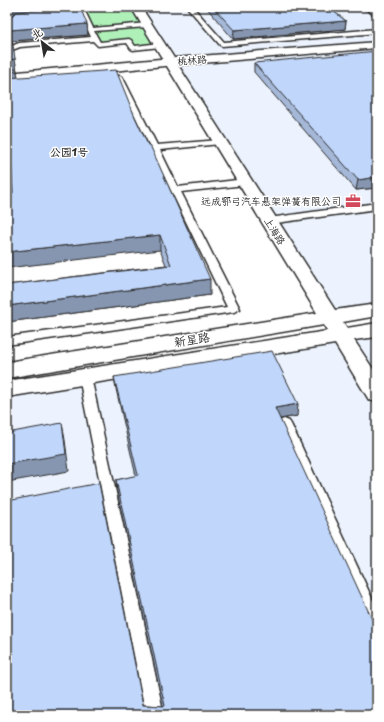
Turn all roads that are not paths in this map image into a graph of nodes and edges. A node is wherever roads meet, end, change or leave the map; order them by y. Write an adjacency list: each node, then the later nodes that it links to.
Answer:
1 (136, 7): 7 (street, 上海路)
2 (190, 7): 9 (lane)
3 (366, 7): 6 (lane)
4 (82, 10): 5 (lane); 8 (lane)
5 (75, 14)
6 (377, 15)
7 (147, 25): 8 (lane); 13 (street, 上海路)
8 (91, 30): 10 (lane)
9 (377, 30)
10 (95, 39): 13 (lane); 14 (lane)
11 (12, 40): 14 (lane)
12 (377, 44): 16 (street, 桃林路)
13 (160, 45): 16 (street, 上海路)
14 (14, 47): 15 (lane)
15 (7, 50)
16 (170, 62): 17 (street, 桃林路); 19 (street, 上海路)
17 (7, 77)
18 (98, 80): 20 (lane)
19 (220, 142): 20 (lane); 21 (street, 上海路)
20 (154, 148): 22 (lane)
21 (245, 182): 22 (lane); 24 (street, 上海路)
22 (175, 190): 28 (lane)
23 (377, 206): 24 (lane)
24 (269, 221): 26 (street, 上海路)
25 (377, 310): 26 (street, 新星路)
26 (335, 327): 27 (street, 新星路); 29 (street, 新星路); 30 (street, 新星路); 32 (street, 上海路)
27 (377, 330)
28 (7, 341)
29 (7, 370)
30 (85, 377): 31 (street, 新星路); 35 (lane)
31 (7, 390)
32 (377, 394)
33 (284, 424): 34 (lane)
34 (377, 627)
35 (154, 715)

